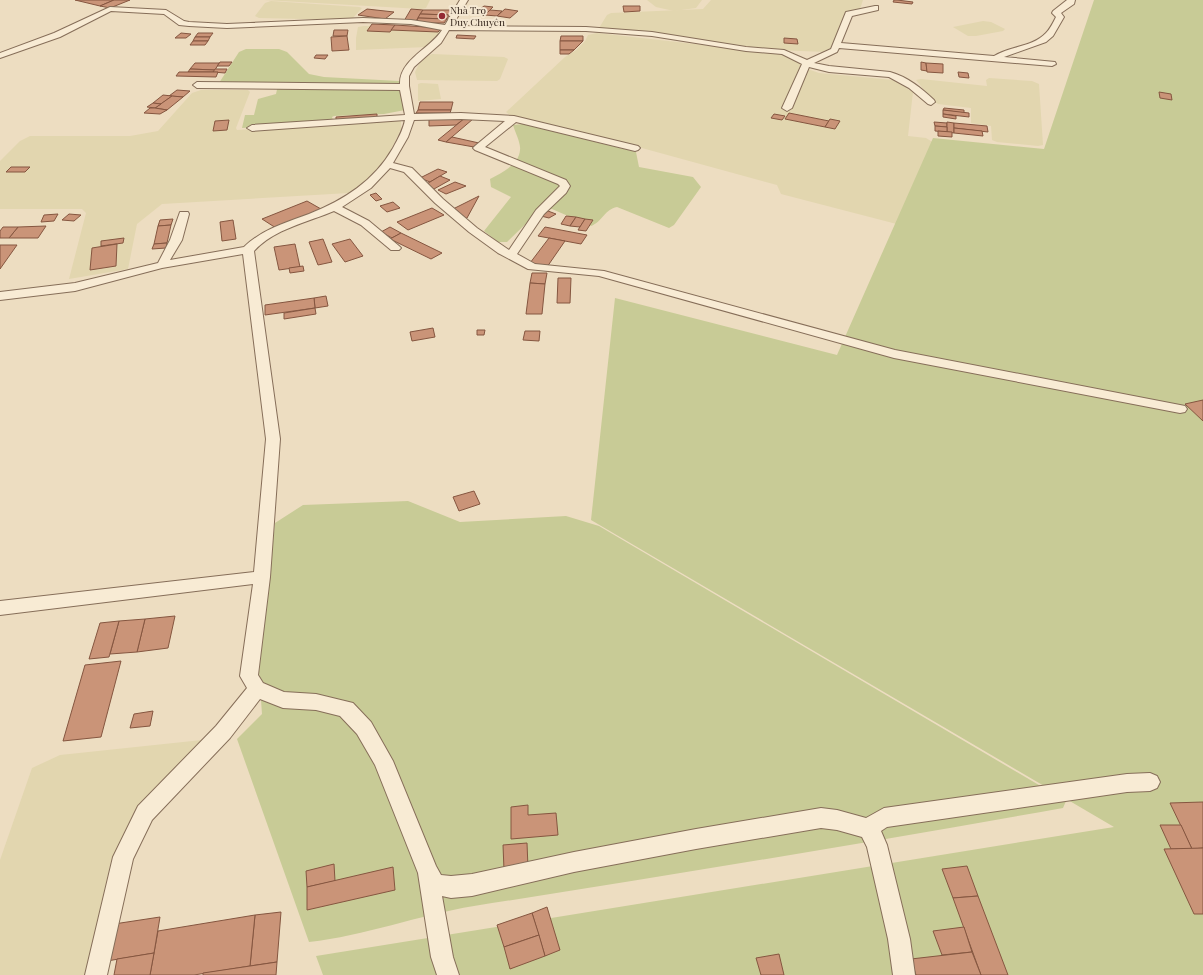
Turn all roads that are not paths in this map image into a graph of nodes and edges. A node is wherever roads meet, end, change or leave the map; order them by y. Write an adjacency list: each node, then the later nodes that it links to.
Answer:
1 (464, 0): 4 (street)
2 (1071, 0): 7 (street)
3 (874, 8): 5 (street)
4 (447, 28): 6 (street); 8 (street); 11 (street)
5 (837, 46): 7 (street); 8 (street)
6 (0, 56)
7 (996, 59): 9 (street)
8 (807, 63): 12 (street); 13 (street)
9 (1052, 64)
10 (197, 84): 11 (street)
11 (405, 87): 14 (street)
12 (931, 102)
13 (787, 108)
14 (410, 117): 15 (street); 16 (street); 18 (street)
15 (514, 119): 17 (street); 23 (street)
16 (252, 128)
17 (635, 148)
18 (387, 164): 19 (street); 23 (street)
19 (334, 207): 21 (street); 22 (street)
20 (184, 214): 24 (street)
21 (395, 248)
22 (248, 250): 24 (street); 27 (street)
23 (510, 256): 26 (street)
24 (162, 265): 25 (street)
25 (0, 296)
26 (1180, 409)
27 (262, 577): 28 (street); 29 (street)
28 (0, 608)
29 (257, 690): 32 (street); 33 (street)
30 (1150, 782): 31 (street)
31 (868, 829): 32 (street); 35 (street)
32 (428, 873): 34 (street)
33 (96, 975)
34 (448, 975)
35 (904, 975)

